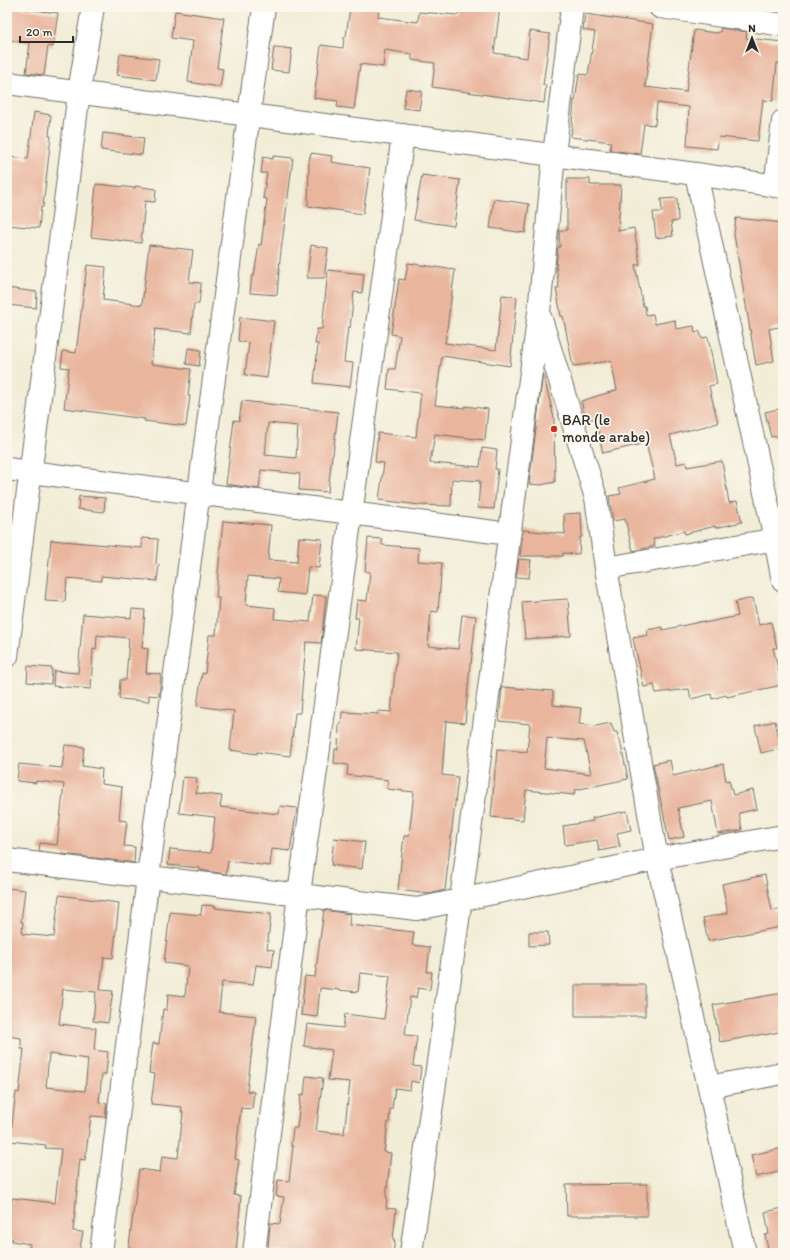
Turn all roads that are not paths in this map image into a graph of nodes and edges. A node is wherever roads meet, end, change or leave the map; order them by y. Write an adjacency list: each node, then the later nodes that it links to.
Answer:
1 (93, 7): 7 (street)
2 (264, 7): 8 (street)
3 (572, 7): 11 (street)
4 (660, 7): 5 (street)
5 (783, 25)
6 (7, 83): 7 (street)
7 (79, 92): 8 (street); 16 (street)
8 (249, 114): 10 (street); 17 (street)
9 (783, 121): 13 (street)
10 (403, 136): 11 (street); 18 (street)
11 (554, 155): 12 (street); 14 (street)
12 (696, 174): 13 (street); 20 (street)
13 (779, 186)
14 (539, 312): 19 (street); 21 (street)
15 (7, 469): 16 (street)
16 (30, 472): 17 (street); 23 (street)
17 (198, 494): 18 (street); 27 (street)
18 (351, 513): 19 (street); 28 (street)
19 (509, 534): 29 (street)
20 (779, 538): 21 (street); 22 (street)
21 (606, 568): 25 (street)
22 (783, 581)
23 (7, 656)
24 (783, 836): 25 (street)
25 (657, 859): 29 (street); 31 (street)
26 (7, 860): 27 (street)
27 (148, 877): 28 (street); 32 (street)
28 (299, 894): 29 (street); 33 (street)
29 (461, 899): 34 (street)
30 (783, 1073): 31 (street)
31 (709, 1087): 35 (street)
32 (101, 1253)
33 (254, 1253)
34 (411, 1253)
35 (745, 1253)

